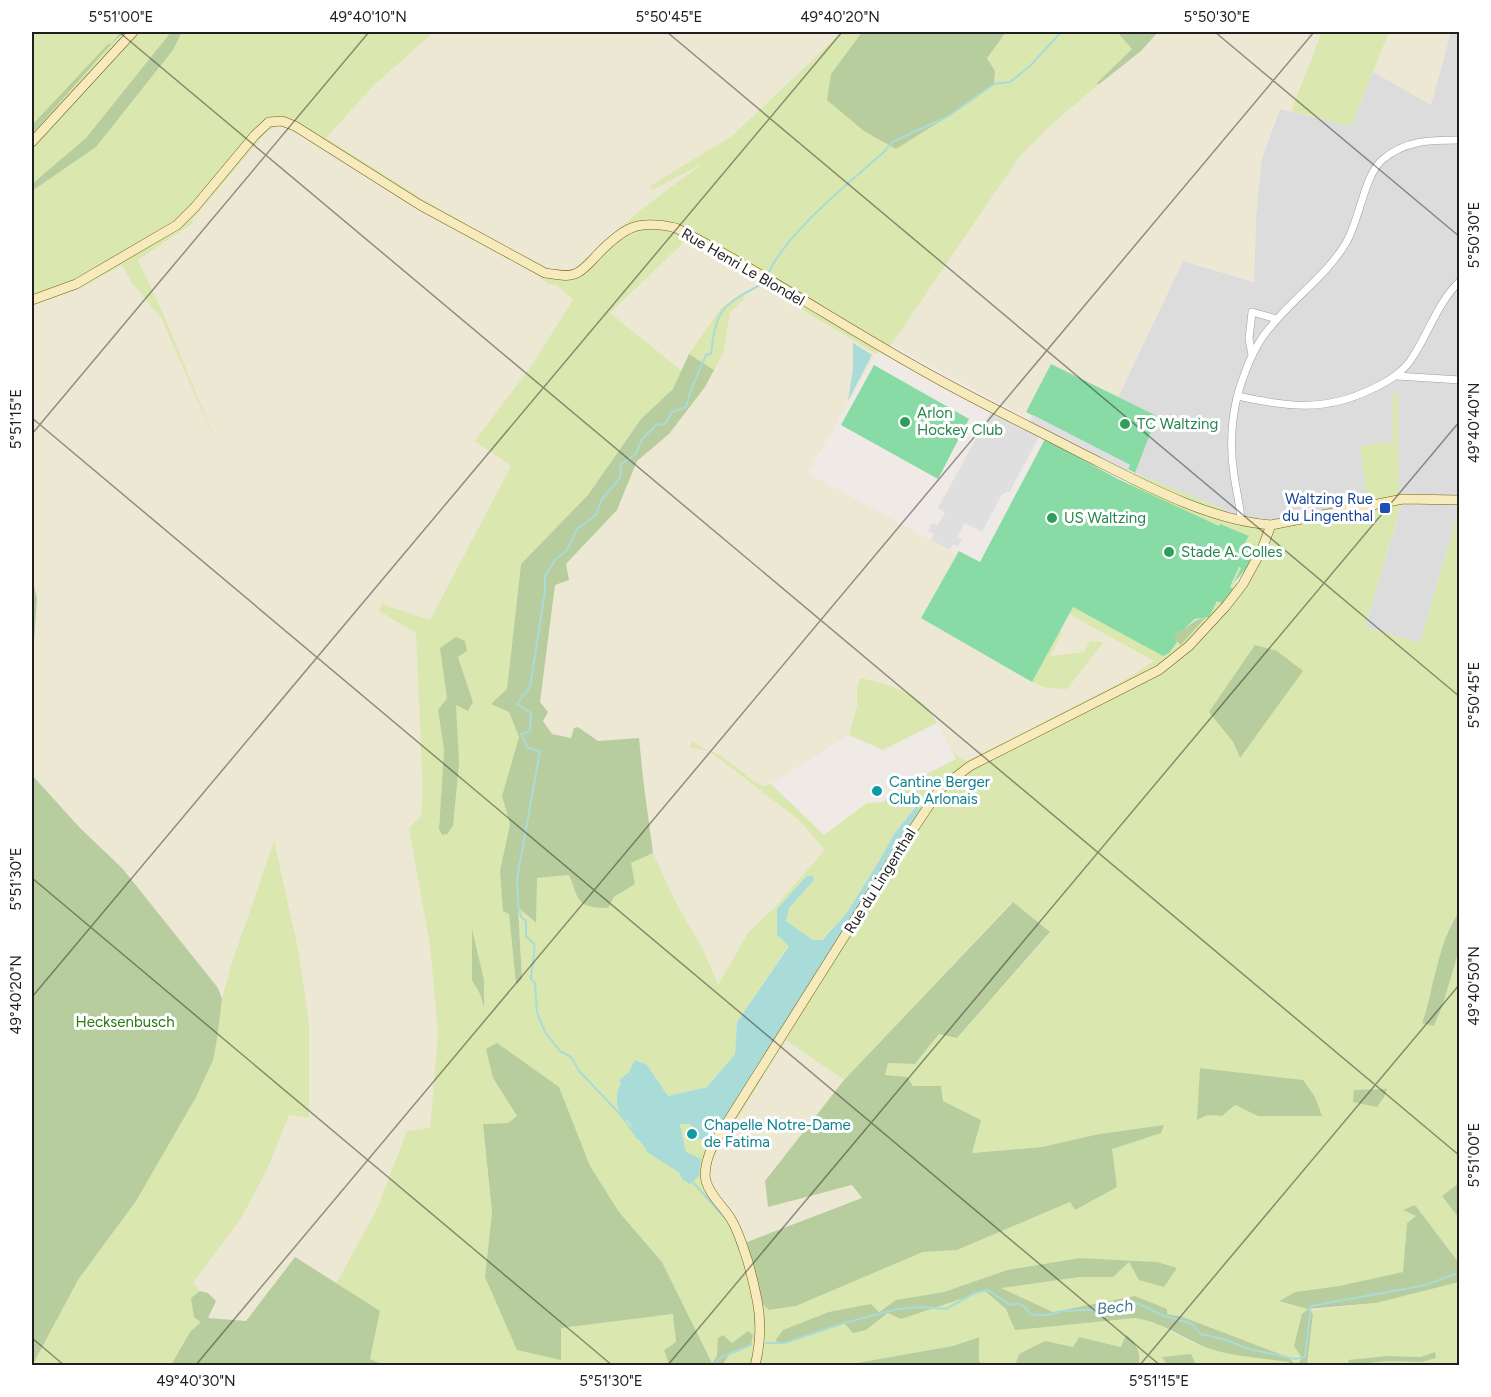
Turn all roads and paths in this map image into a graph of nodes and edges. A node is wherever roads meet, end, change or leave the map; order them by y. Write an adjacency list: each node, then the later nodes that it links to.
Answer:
1 (133, 32): 3 (street)
2 (1460, 140): 6 (street)
3 (32, 142)
4 (1460, 281): 8 (street)
5 (32, 300): 12 (street, Rue Henri Le Blondel)
6 (1277, 319): 7 (street); 7 (street)
7 (1252, 356): 10 (street)
8 (1396, 376): 9 (street); 10 (street)
9 (1460, 380)
10 (1238, 396): 12 (street)
11 (1460, 500): 13 (street)
12 (1241, 520): 13 (street)
13 (1271, 525): 14 (street, Rue du Lingenthal)
14 (755, 1365)

